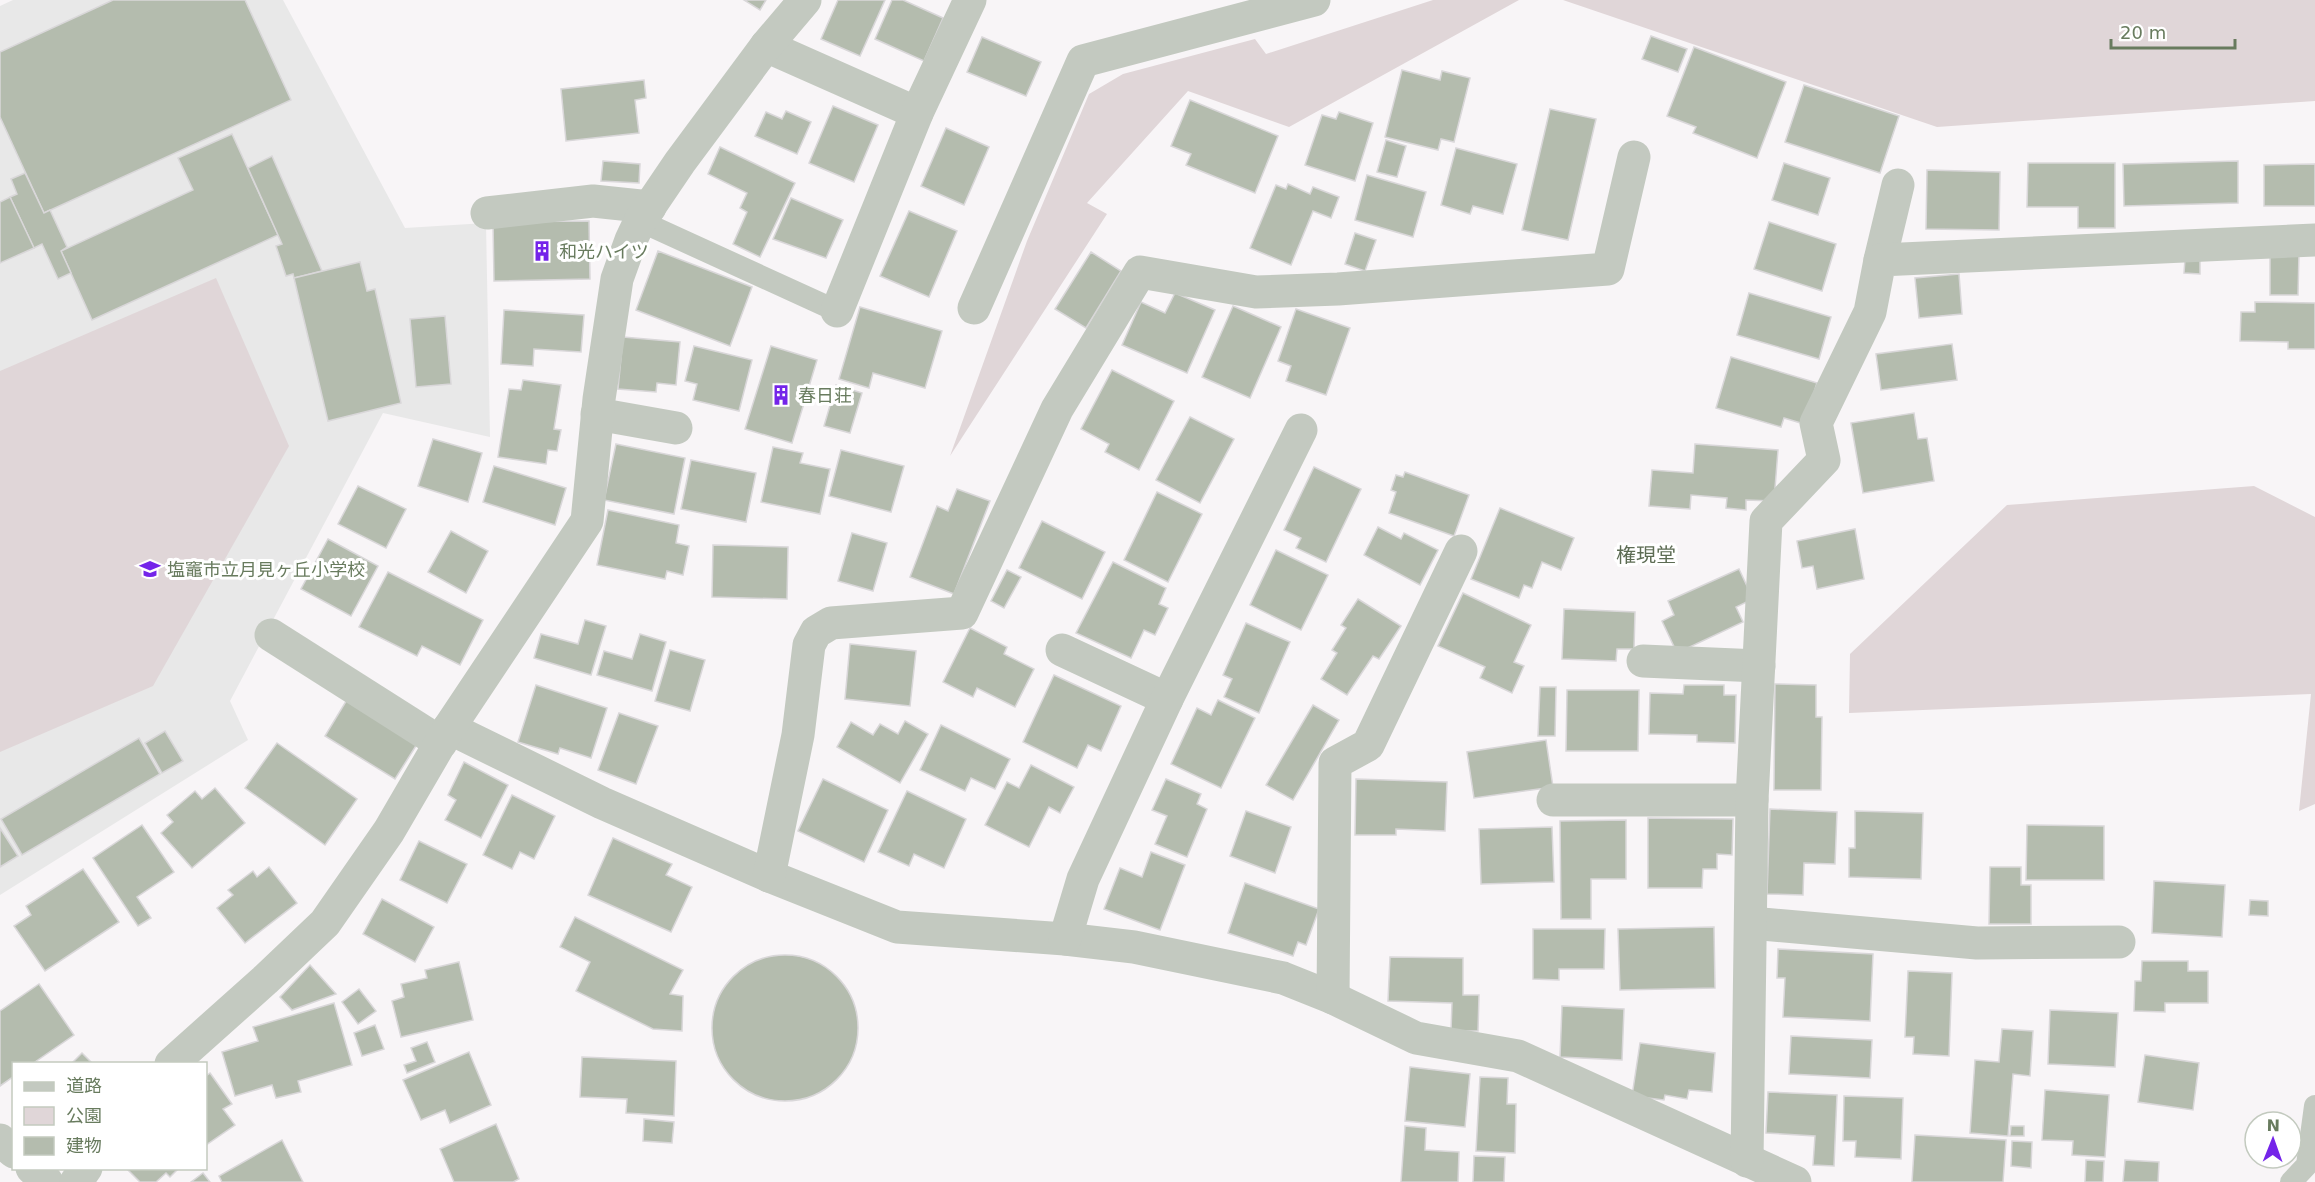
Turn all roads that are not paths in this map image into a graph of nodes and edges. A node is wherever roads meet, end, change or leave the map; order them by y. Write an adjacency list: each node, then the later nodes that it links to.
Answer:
1 (805, 0): 4 (street)
2 (970, 0): 5 (street)
3 (1314, 0): 12 (street)
4 (766, 46): 5 (street); 9 (street)
5 (917, 113): 13 (street)
6 (1634, 157): 26 (street)
7 (1898, 184): 11 (street)
8 (487, 213): 9 (street)
9 (645, 214): 13 (lane); 14 (street)
10 (2315, 240): 11 (street)
11 (1880, 260): 21 (street)
12 (974, 308)
13 (837, 311)
14 (597, 414): 15 (street); 23 (street)
15 (676, 428)
16 (1301, 430): 22 (street)
17 (1461, 551): 30 (street)
18 (272, 635): 23 (street)
19 (1062, 650): 22 (street)
20 (1643, 661): 21 (street)
21 (1759, 666): 25 (street)
22 (1167, 699): 28 (street)
23 (445, 735): 26 (street); 31 (street)
24 (1553, 800): 25 (street)
25 (1752, 800): 27 (street)
26 (769, 876): 28 (street)
27 (1751, 923): 29 (street); 35 (street)
28 (1065, 939): 30 (street)
29 (2119, 942)
30 (1333, 998): 35 (street)
31 (173, 1062)
32 (2315, 1106): 39 (lane)
33 (0, 1140): 34 (street)
34 (12, 1150)
35 (1747, 1161): 38 (street)
36 (34, 1170): 37 (street)
37 (47, 1182)
38 (1795, 1182)
39 (2291, 1182)

